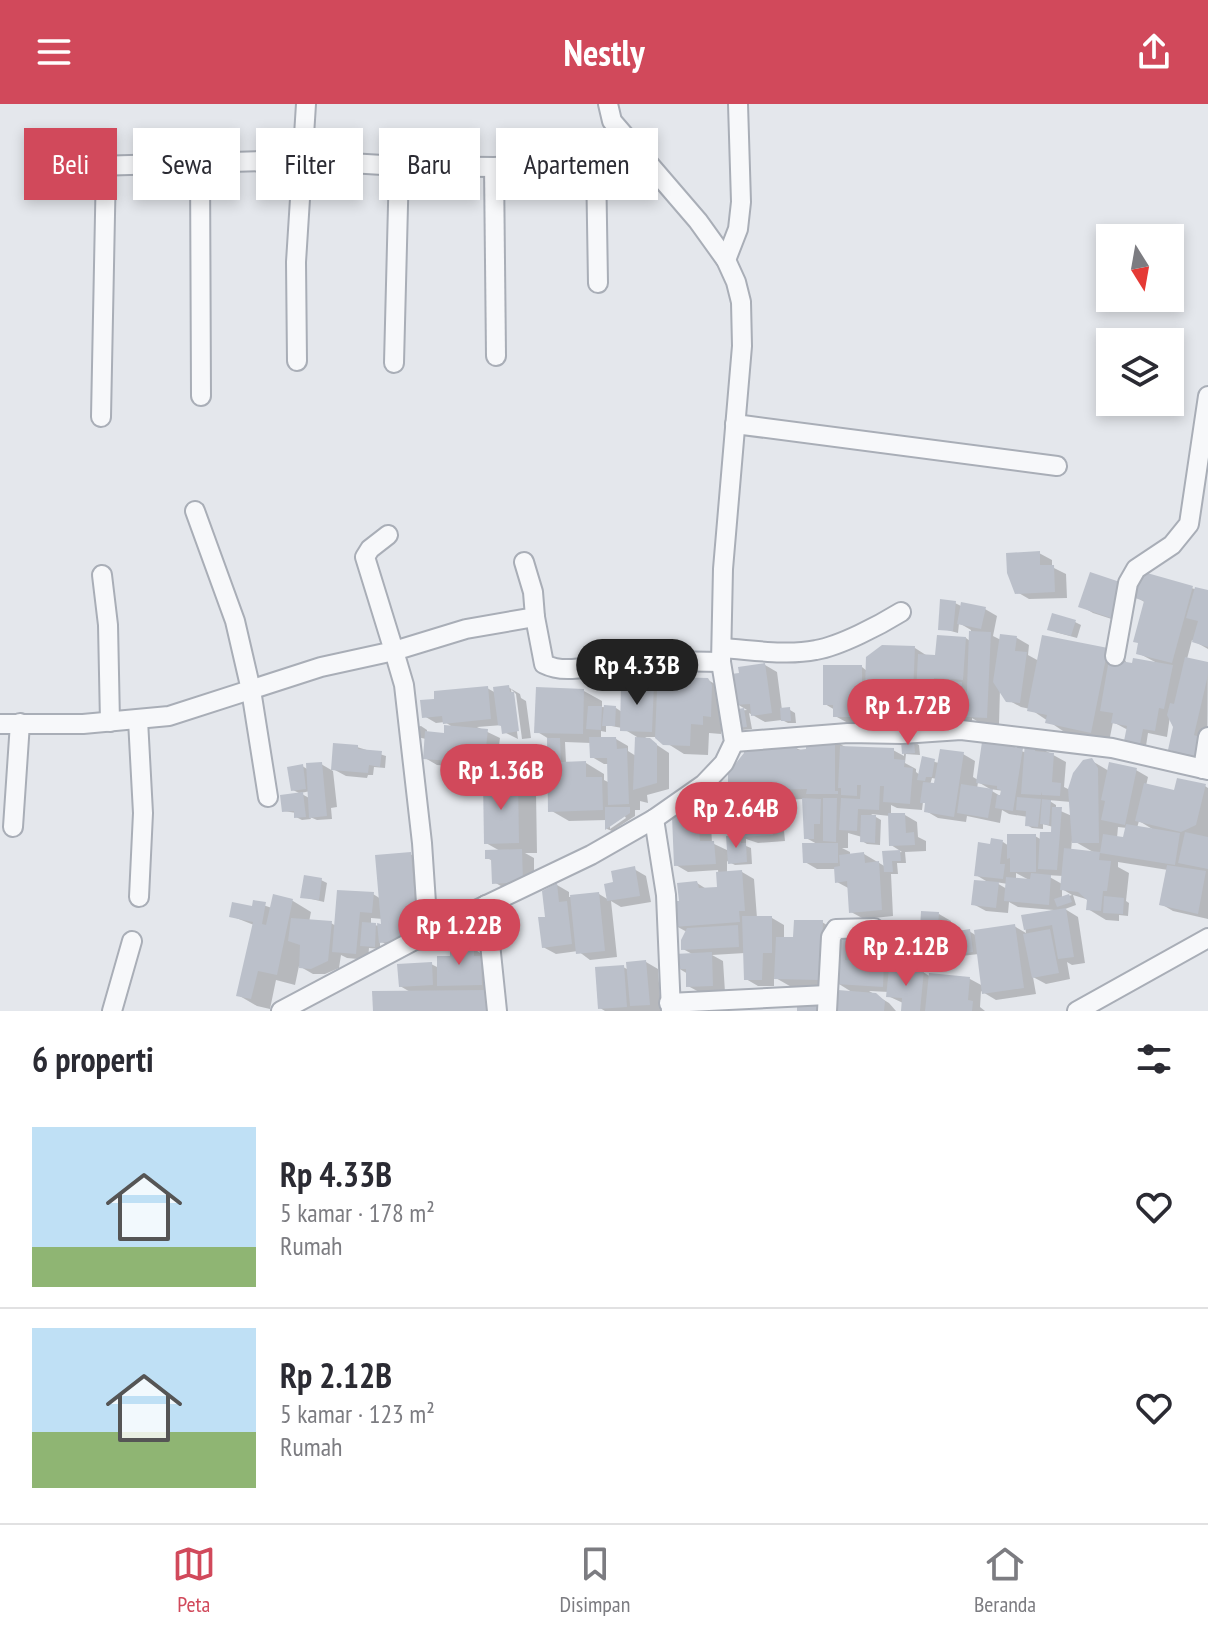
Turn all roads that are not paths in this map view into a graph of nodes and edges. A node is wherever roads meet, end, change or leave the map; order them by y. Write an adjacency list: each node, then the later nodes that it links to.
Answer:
1 (306, 104): 4 (street)
2 (608, 104): 5 (street)
3 (738, 104): 14 (street)
4 (304, 128)
5 (618, 128)
6 (480, 167): 7 (street)
7 (494, 167): 16 (street)
8 (658, 174): 14 (street)
9 (105, 200): 21 (street)
10 (200, 200): 19 (street)
11 (299, 200): 17 (street)
12 (398, 200): 18 (street)
13 (597, 200): 15 (street)
14 (726, 260): 22 (street)
15 (598, 283)
16 (496, 356)
17 (297, 361)
18 (394, 363)
19 (201, 396)
20 (1208, 396): 32 (street)
21 (101, 417)
22 (735, 424): 23 (street); 31 (street)
23 (1057, 466)
24 (195, 511): 33 (street)
25 (388, 535): 30 (street)
26 (524, 562): 29 (street)
27 (102, 575): 35 (street)
28 (901, 612): 31 (street)
29 (535, 617): 30 (street); 31 (street)
30 (394, 651): 33 (street); 47 (street)
31 (722, 655): 39 (street)
32 (1115, 656)
33 (251, 690): 34 (street); 41 (street)
34 (138, 720): 35 (street); 44 (street)
35 (110, 722): 36 (street)
36 (20, 723): 37 (street); 43 (street)
37 (0, 724)
38 (1208, 737): 40 (street)
39 (734, 742): 40 (street); 42 (street)
40 (1205, 769)
41 (268, 797)
42 (654, 819): 45 (street); 51 (street)
43 (13, 827)
44 (139, 897)
45 (486, 905): 47 (street); 54 (street)
46 (874, 928): 50 (street)
47 (428, 933): 53 (street)
48 (1208, 938): 55 (street)
49 (132, 941): 52 (street)
50 (827, 1003): 51 (street)
51 (670, 1007)
52 (112, 1011)
53 (281, 1011)
54 (497, 1011)
55 (1077, 1011)

